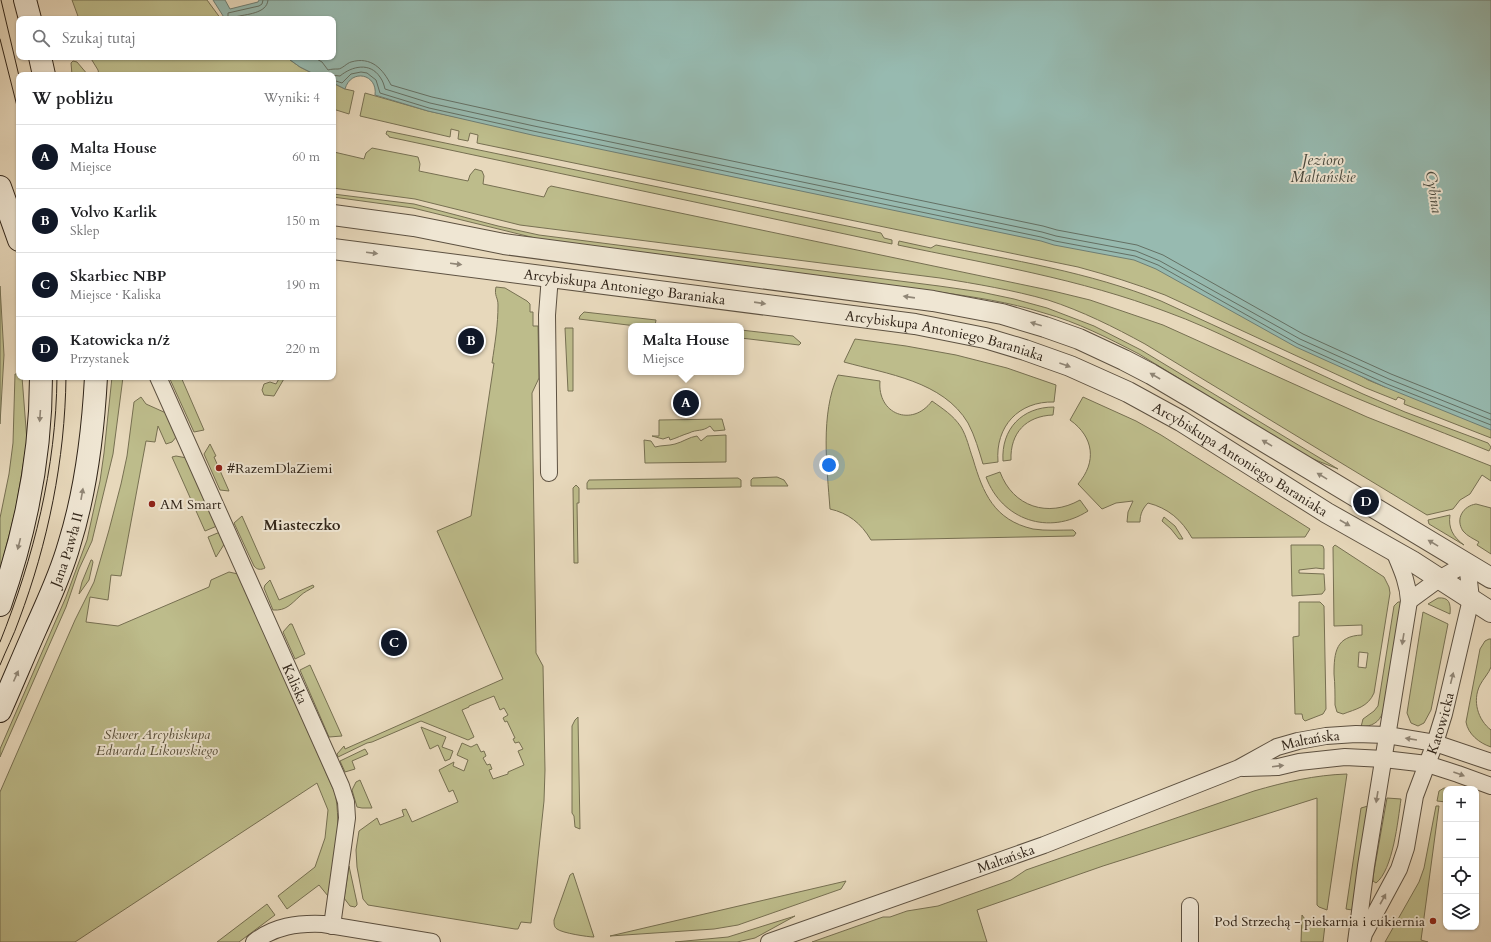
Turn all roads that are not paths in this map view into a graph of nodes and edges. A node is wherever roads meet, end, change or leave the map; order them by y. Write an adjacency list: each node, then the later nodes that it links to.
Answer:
1 (25, 0): 2 (main road)
2 (29, 16)
3 (41, 60): 4 (main road)
4 (43, 72)
5 (9, 199): 7 (main road)
6 (336, 216): 15 (street, Arcybiskupa Antoniego Baraniaka, one-way to 6)
7 (16, 228)
8 (336, 249): 9 (street, Arcybiskupa Antoniego Baraniaka, one-way to 9)
9 (550, 276): 13 (street); 14 (street, Arcybiskupa Antoniego Baraniaka, one-way to 14)
10 (41, 380): 20 (main road, one-way to 20)
11 (96, 380): 22 (main road, Jana Pawła II, one-way to 11)
12 (159, 380): 31 (street, Kaliska)
13 (549, 474)
14 (1394, 551): 17 (street, Arcybiskupa Antoniego Baraniaka); 19 (street)
15 (1467, 563): 16 (street, Arcybiskupa Antoniego Baraniaka); 17 (street); 18 (street, Katowicka)
16 (1491, 578)
17 (1439, 579): 18 (street, Arcybiskupa Antoniego Baraniaka); 19 (street)
18 (1471, 599): 21 (street, Arcybiskupa Antoniego Baraniaka); 24 (street, Katowicka, one-way to 18)
19 (1409, 601): 23 (street, one-way to 23)
20 (0, 605)
21 (1491, 612)
22 (0, 712)
23 (1387, 735): 24 (street, Maltańska, one-way to 23); 25 (street); 28 (street, Maltańska)
24 (1435, 743): 26 (street, Maltańska); 27 (street, Katowicka)
25 (1384, 759): 27 (street, Maltańska); 28 (street, Maltańska, one-way to 25); 36 (street, one-way to 36)
26 (1491, 762)
27 (1427, 764): 29 (street, Maltańska, one-way to 29); 37 (street, Katowicka, one-way to 27)
28 (1239, 768): 34 (street, Maltańska)
29 (1491, 786)
30 (1190, 906): 35 (street)
31 (332, 926): 32 (street); 33 (street)
32 (254, 942)
33 (432, 942)
34 (769, 942)
35 (1190, 942)
36 (1356, 942)
37 (1362, 942)

